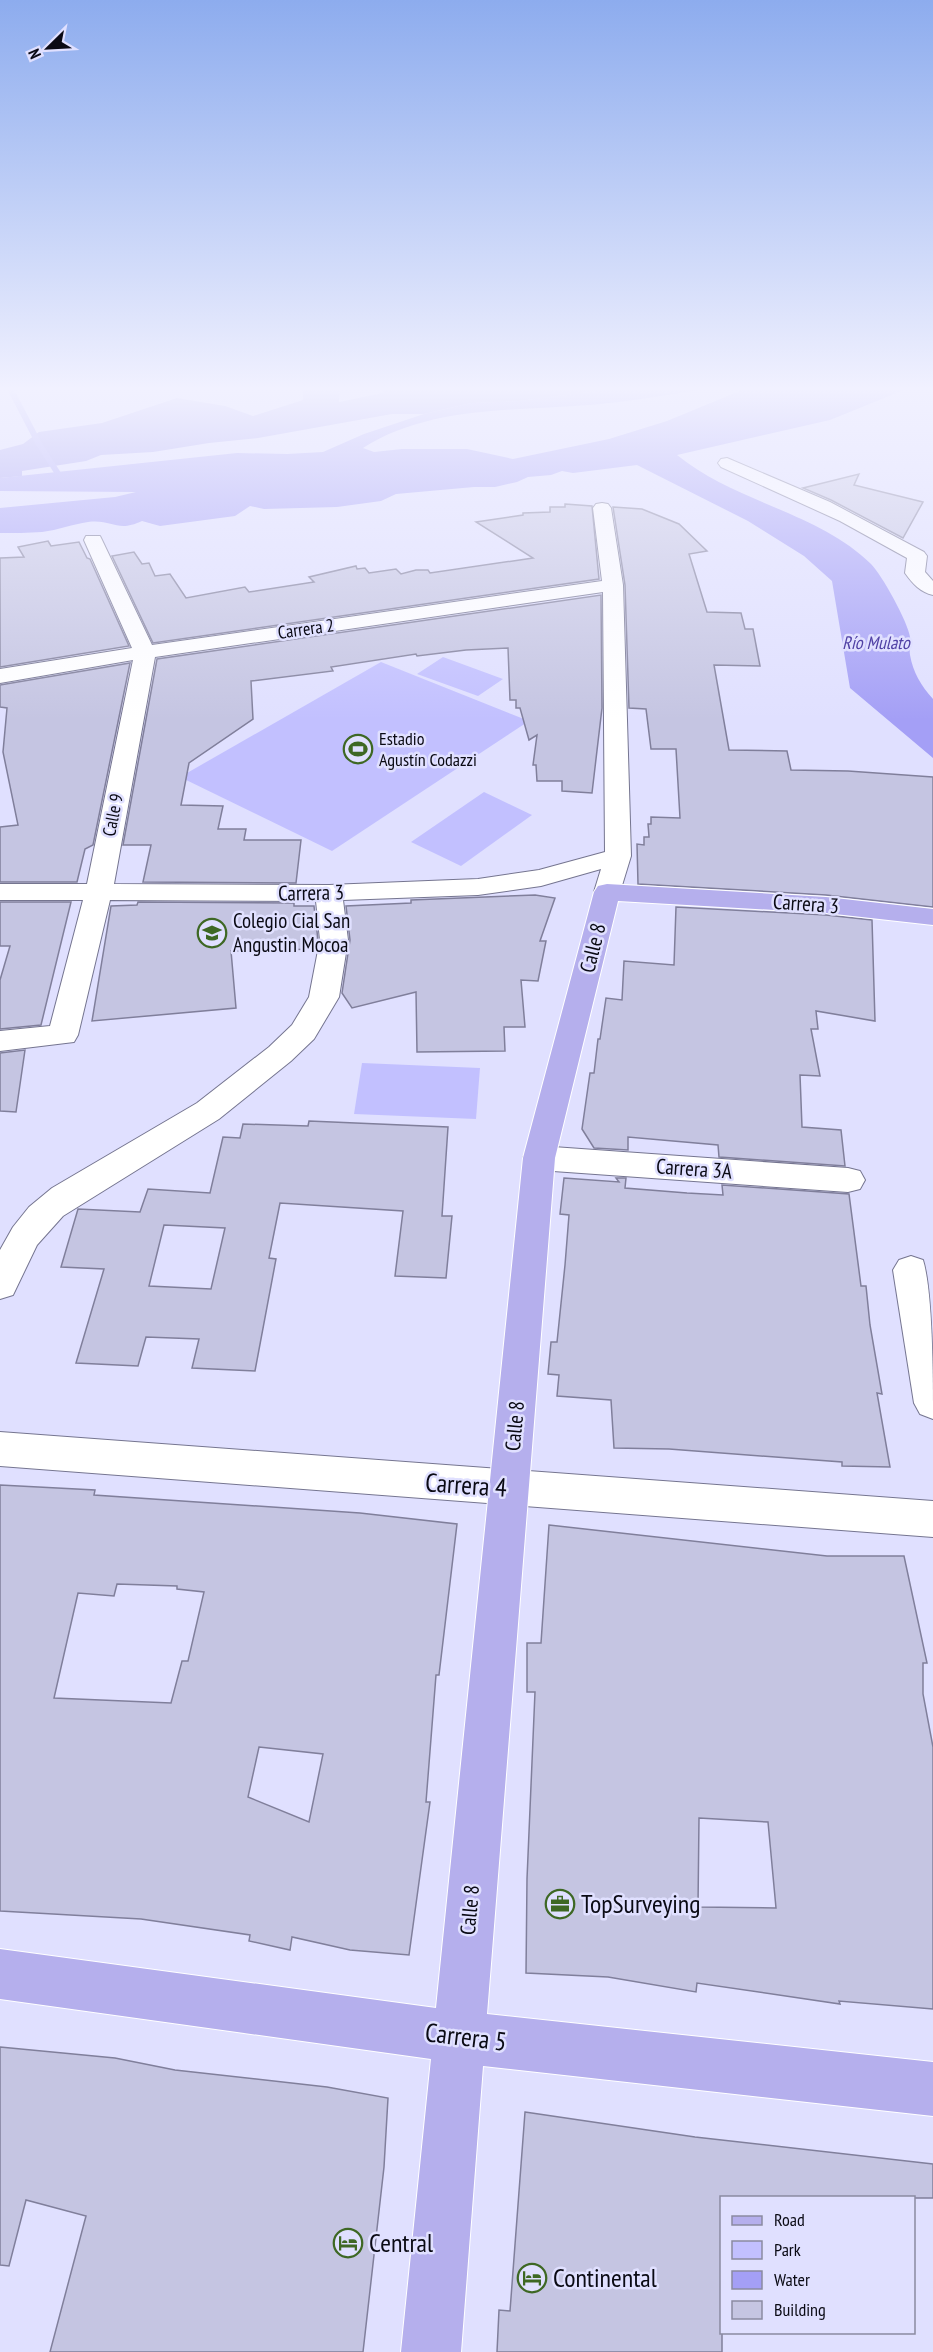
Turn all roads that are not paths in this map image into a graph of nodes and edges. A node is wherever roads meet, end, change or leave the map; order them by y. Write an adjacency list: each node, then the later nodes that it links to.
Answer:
1 (812, 500): 5 (street)
2 (602, 508): 4 (street, Calle 8)
3 (93, 540): 6 (street)
4 (613, 585): 6 (street, Carrera 2); 8 (street, Calle 8)
5 (933, 589)
6 (144, 652): 7 (street, Carrera 2); 10 (street, Calle 9)
7 (0, 676)
8 (618, 856): 11 (street, Calle 8); 12 (street, Carrera 3)
9 (0, 892): 10 (street, Carrera 3)
10 (99, 892): 12 (street, Carrera 3); 14 (street, Calle 9)
11 (607, 892): 13 (main road, Carrera 3); 15 (main road, Calle 8)
12 (329, 893): 18 (street)
13 (933, 917)
14 (0, 1041)
15 (539, 1158): 16 (street, Carrera 3A); 21 (main road, Calle 8)
16 (848, 1180)
17 (911, 1270): 19 (street)
18 (0, 1285)
19 (933, 1403)
20 (0, 1449): 21 (street, Carrera 4)
21 (509, 1489): 22 (street, Carrera 4); 24 (main road, Calle 8)
22 (933, 1519)
23 (0, 1974): 24 (main road, Carrera 5)
24 (459, 2037): 25 (main road, Carrera 5); 26 (main road, Calle 8)
25 (933, 2089)
26 (431, 2352)

